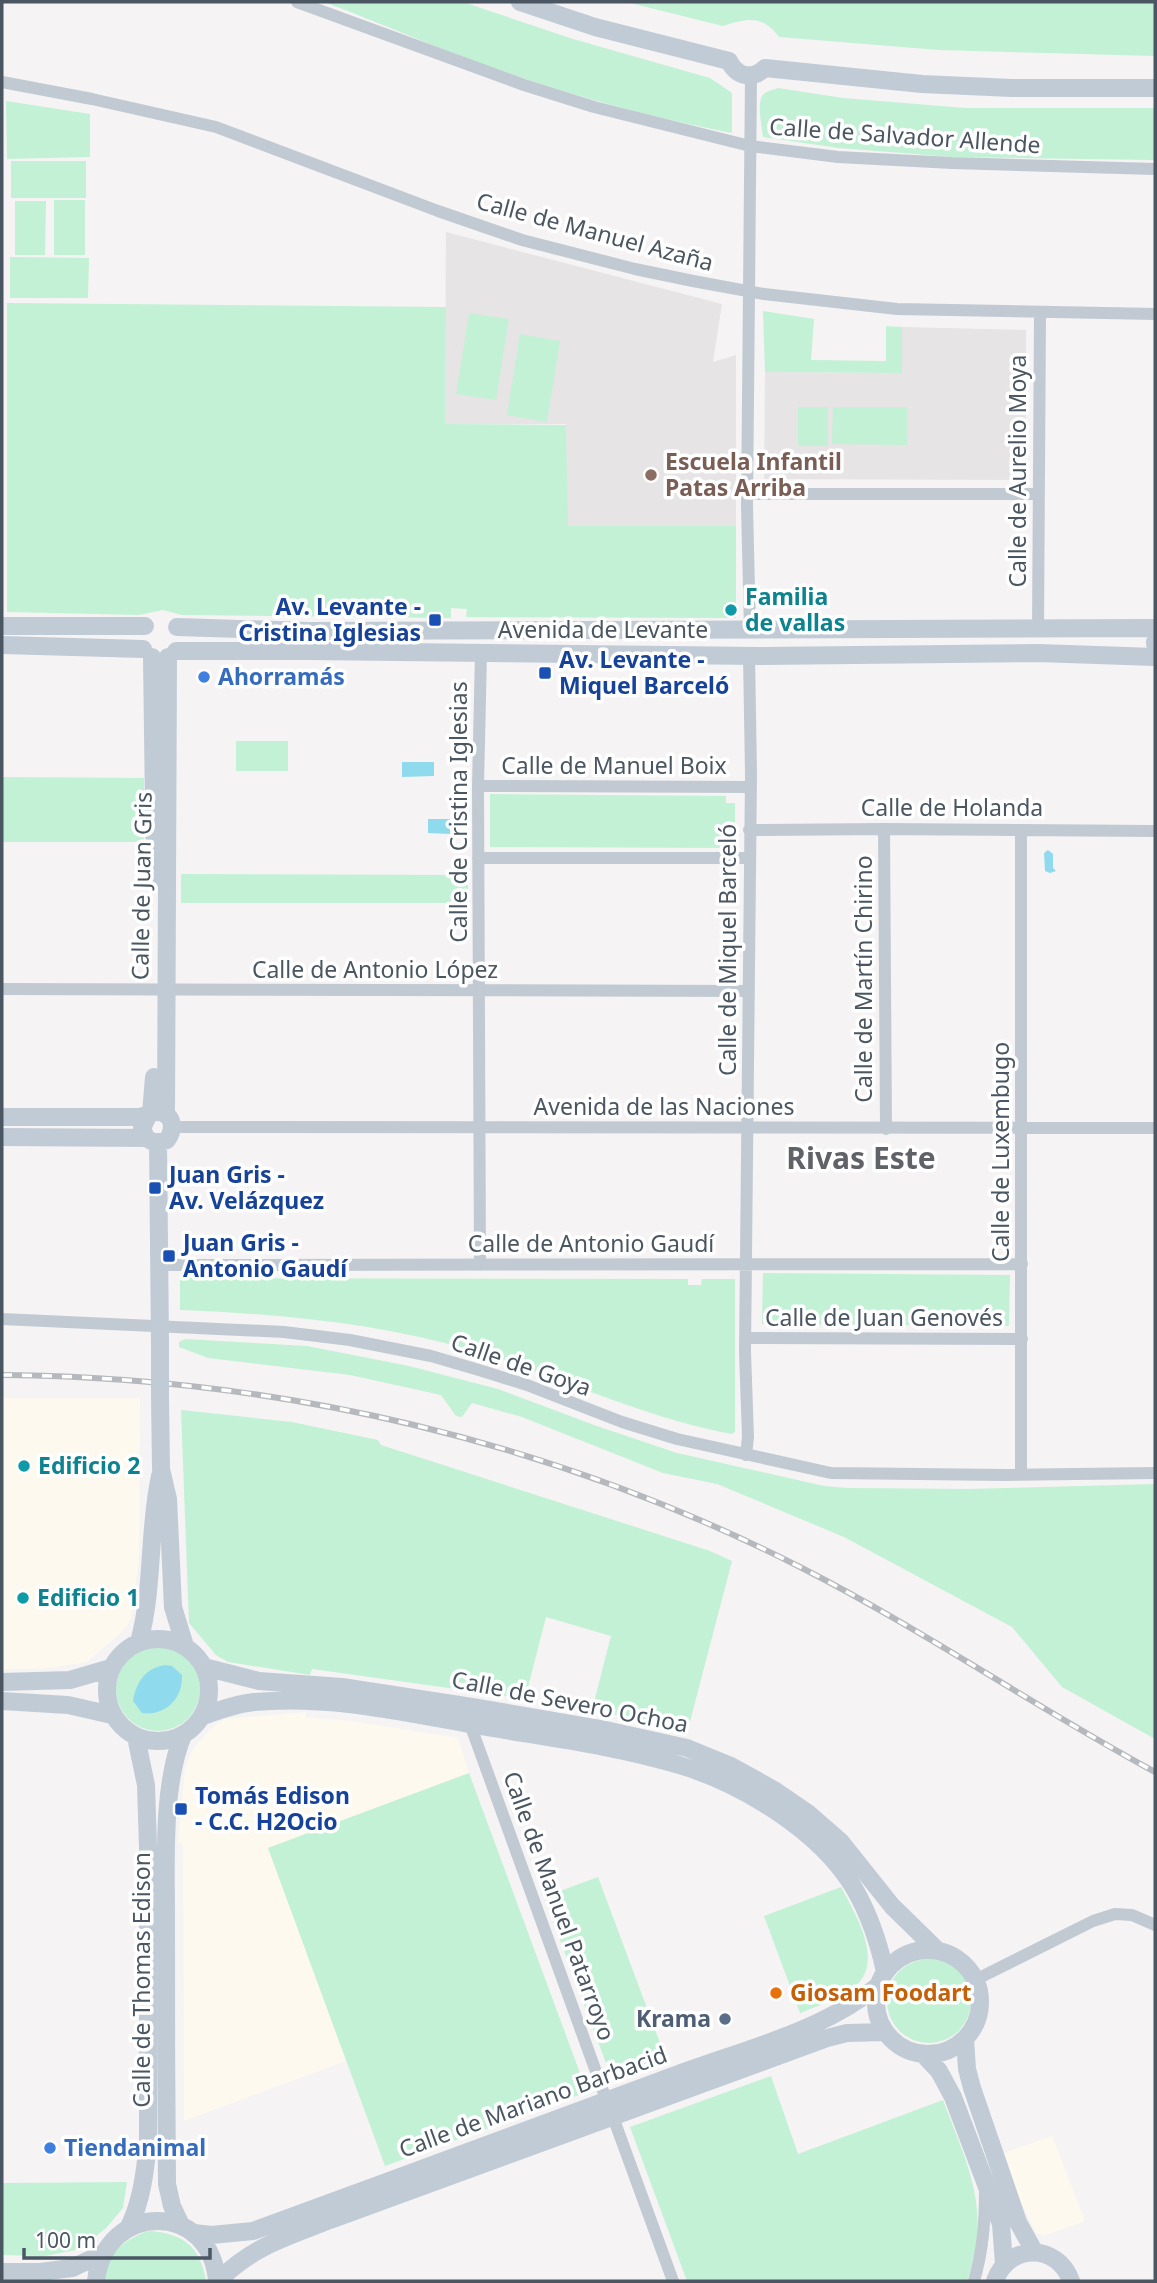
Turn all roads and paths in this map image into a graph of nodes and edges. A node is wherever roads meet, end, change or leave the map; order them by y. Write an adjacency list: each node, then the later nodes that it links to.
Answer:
1 (297, 2): 6 (street, Calle de Salvador Allende)
2 (520, 2): 3 (street)
3 (751, 76): 5 (street); 6 (street)
4 (2, 82): 8 (street, Calle de Manuel Azaña)
5 (1155, 88)
6 (750, 146): 7 (street, Calle de Salvador Allende); 8 (street)
7 (1155, 169)
8 (750, 292): 9 (street, Calle de Manuel Azaña); 11 (street)
9 (1040, 313): 10 (street, Calle de Manuel Azaña); 12 (street, Calle de Aurelio Moya)
10 (1155, 314)
11 (747, 494): 12 (street); 17 (street)
12 (1039, 494): 16 (street, Calle de Aurelio Moya)
13 (161, 622): 14 (street, Avenida de Levante); 17 (street, Avenida de Levante); 20 (street); 20 (street)
14 (2, 625)
15 (1155, 628): 16 (street, Avenida de Levante)
16 (1038, 629): 17 (street, Avenida de Levante)
17 (750, 630)
18 (2, 645): 20 (street, Avenida de Levante)
19 (481, 653): 20 (street, Avenida de Levante); 21 (street, Avenida de Levante); 23 (street, Calle de Cristina Iglesias)
20 (160, 654): 33 (street, Calle de Juan Gris)
21 (749, 656): 22 (street, Avenida de Levante); 24 (street, Calle de Miquel Barceló)
22 (1155, 657)
23 (478, 786): 24 (street, Calle de Manuel Boix); 29 (street, Calle de Cristina Iglesias)
24 (751, 787): 26 (street, Calle de Miquel Barceló)
25 (884, 829): 26 (street, Calle de Holanda); 27 (street, Calle de Holanda); 41 (street, Calle de Martín Chirino)
26 (749, 830): 30 (street, Calle de Miquel Barceló)
27 (1021, 830): 28 (street, Calle de Holanda); 39 (street, Calle de Luxembugo)
28 (1155, 831)
29 (478, 858): 30 (street); 32 (street, Calle de Cristina Iglesias)
30 (749, 858): 34 (street, Calle de Miquel Barceló)
31 (2, 989): 33 (street, Calle de Antonio López)
32 (480, 990): 33 (street, Calle de Antonio López); 34 (street, Calle de Antonio López); 37 (street, Calle de Cristina Iglesias)
33 (160, 991): 36 (street, Calle de Juan Gris)
34 (749, 991): 38 (street, Calle de Miquel Barceló)
35 (2, 1117): 36 (street)
36 (159, 1118): 37 (street, Avenida de las Naciones); 43 (street, Calle de Juan Gris); 43 (street)
37 (480, 1128): 38 (street, Avenida de las Naciones); 45 (street, Calle de Cristina Iglesias)
38 (748, 1128): 41 (street, Avenida de las Naciones); 46 (street, Calle de Miquel Barceló)
39 (1022, 1128): 40 (street, Avenida de las Naciones); 41 (street, Avenida de las Naciones); 47 (street, Calle de Luxembugo)
40 (1155, 1128)
41 (886, 1129)
42 (2, 1138): 43 (street)
43 (152, 1141): 44 (street)
44 (161, 1265): 45 (street, Calle de Antonio Gaudí); 49 (street)
45 (480, 1265): 46 (street, Calle de Antonio Gaudí)
46 (747, 1265): 47 (street, Calle de Antonio Gaudí); 50 (street, Calle de Miquel Barceló)
47 (1022, 1265): 51 (street, Calle de Luxembugo)
48 (2, 1318): 49 (street, Calle de Goya)
49 (160, 1334): 52 (street, Calle de Goya); 53 (street, bridge)
50 (745, 1338): 51 (street, Calle de Juan Genovés); 52 (street, Calle de Miquel Barceló)
51 (1022, 1339): 54 (street, Calle de Luxembugo)
52 (746, 1455): 54 (street, Calle de Goya)
53 (161, 1469): 56 (street); 57 (street)
54 (1021, 1474): 55 (street, Calle de Goya)
55 (1155, 1474)
56 (139, 1642): 57 (street); 59 (street)
57 (185, 1646): 58 (street)
58 (204, 1667): 63 (street); 68 (street, Calle de Severo Ochoa)
59 (111, 1668): 60 (street); 62 (street)
60 (2, 1682)
61 (2, 1701): 62 (street)
62 (113, 1715): 66 (street)
63 (203, 1716): 64 (street, Calle de Severo Ochoa); 65 (street)
64 (470, 1724): 69 (street, Calle de Severo Ochoa); 74 (street, Calle de Manuel Patarroyo)
65 (183, 1735): 66 (street); 77 (street, Calle de Thomas Edison)
66 (136, 1737): 76 (street, Calle de Thomas Edison)
67 (1155, 1925): 70 (street)
68 (937, 1950): 69 (street); 70 (street)
69 (882, 1979): 71 (street); 74 (street, Calle de Mariano Barbacid)
70 (975, 1980): 72 (street)
71 (885, 2032): 73 (street); 74 (street, Calle de Mariano Barbacid)
72 (965, 2039): 73 (street); 78 (street)
73 (923, 2054): 75 (street)
74 (610, 2110): 77 (street, Calle de Mariano Barbacid); 83 (street, Calle de Mariano Barbacid); 84 (street, Calle de Manuel Patarroyo)
75 (985, 2185): 80 (street); 85 (street)
76 (129, 2227): 77 (street, Calle de Mariano Barbacid); 79 (street)
77 (188, 2229): 83 (street, Calle de Thomas Edison)
78 (1034, 2251): 80 (street); 87 (street)
79 (102, 2254): 81 (street); 82 (street)
80 (1004, 2264): 86 (street)
81 (2, 2272)
82 (96, 2281)
83 (218, 2281)
84 (673, 2281)
85 (974, 2281)
86 (995, 2281)
87 (1071, 2281)

